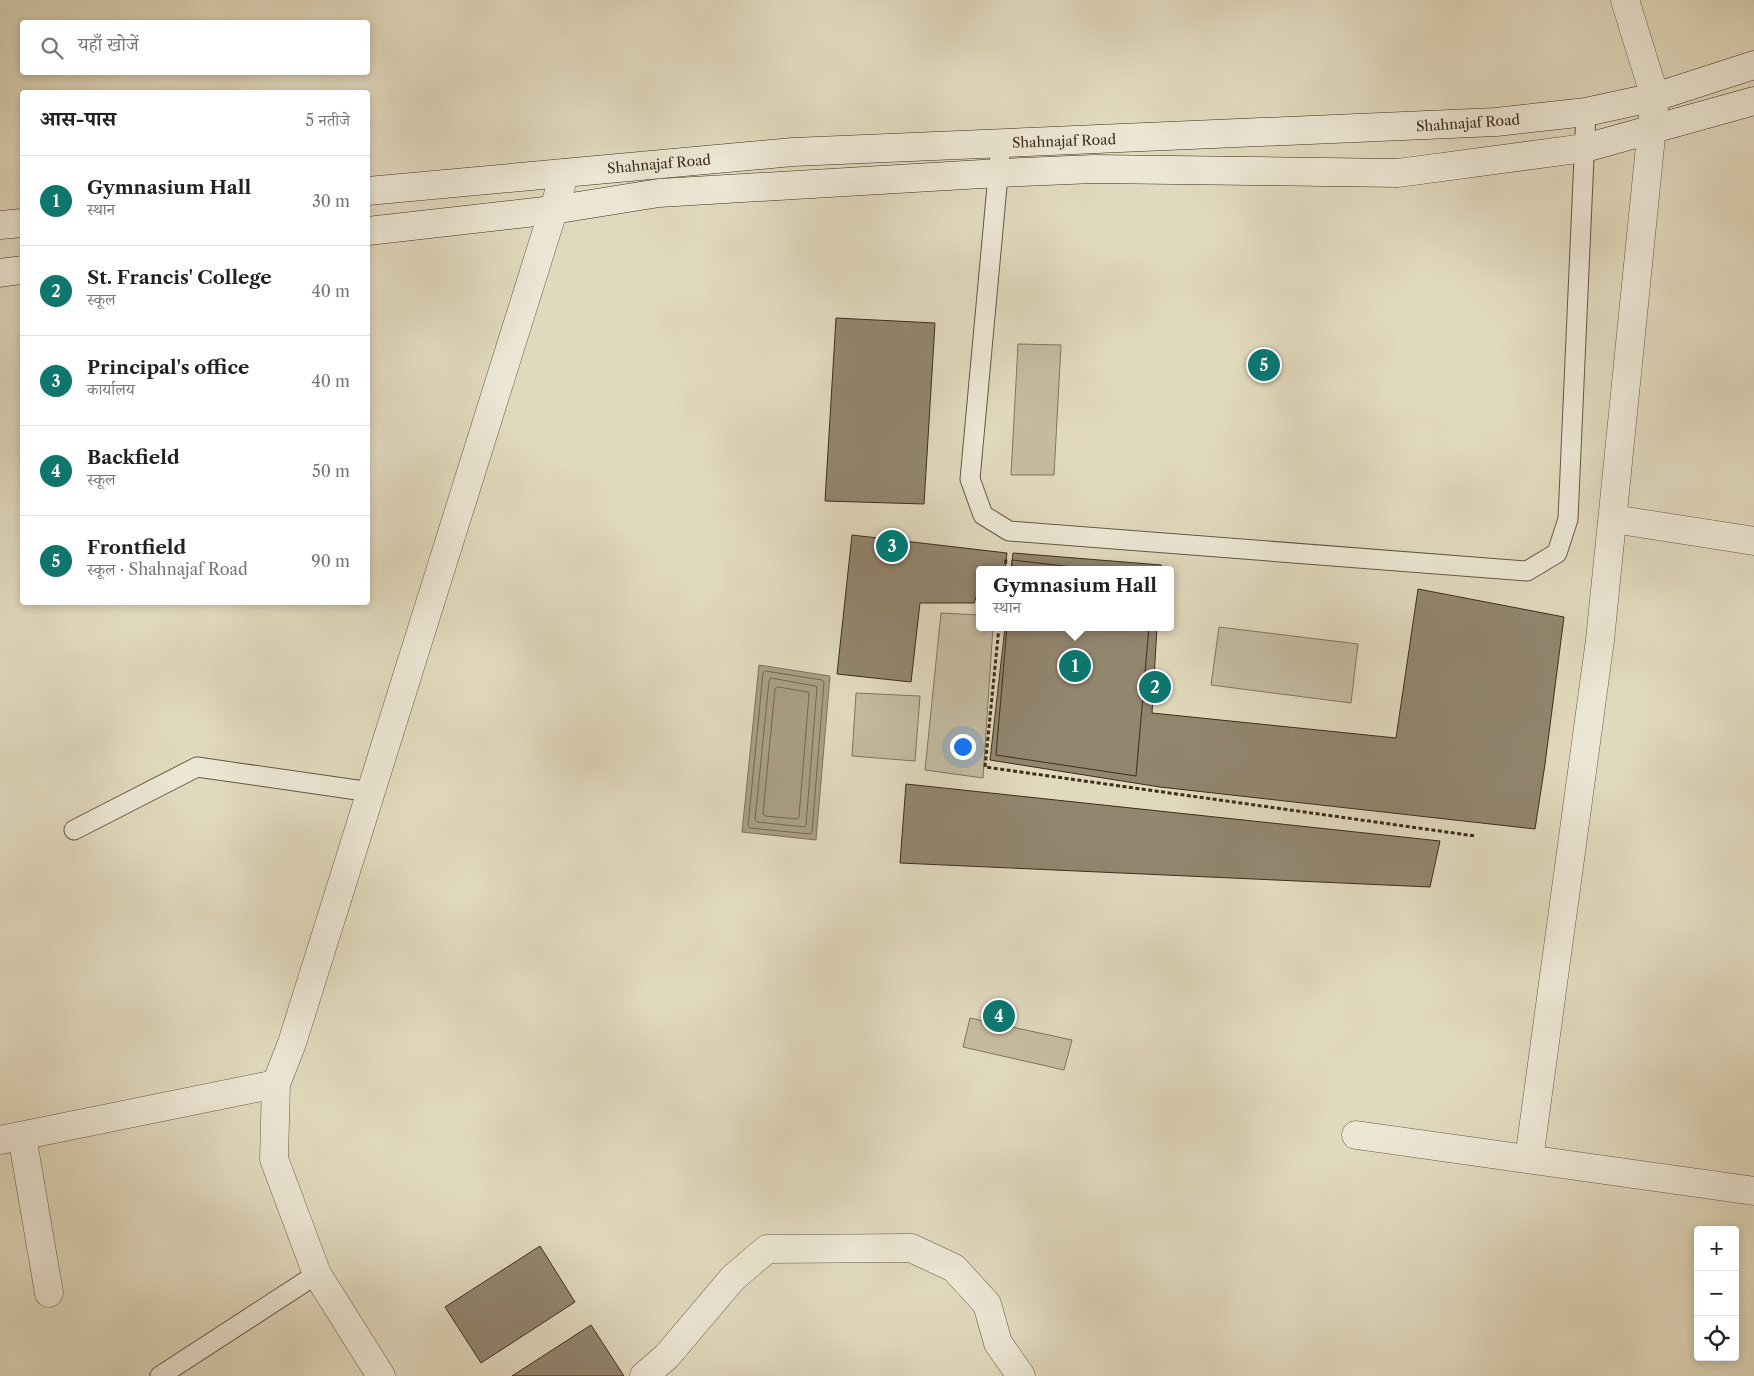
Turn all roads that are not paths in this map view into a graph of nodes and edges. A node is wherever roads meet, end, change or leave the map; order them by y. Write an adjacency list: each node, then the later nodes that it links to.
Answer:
1 (1625, 0): 3 (street)
2 (1754, 65): 3 (street, Shahnajaf Road)
3 (1655, 97): 5 (street, Shahnajaf Road); 6 (street)
4 (1754, 100): 6 (street)
5 (1586, 112): 7 (street, Shahnajaf Road); 8 (lane)
6 (1652, 130): 8 (street); 18 (street)
7 (1001, 144): 9 (street, Shahnajaf Road); 10 (lane)
8 (1584, 148): 10 (street); 10 (lane)
9 (564, 173): 11 (street, Shahnajaf Road); 12 (street)
10 (999, 173): 12 (street)
11 (370, 191)
12 (553, 210): 15 (street); 20 (street)
13 (20, 223): 14 (street)
14 (0, 225)
15 (370, 231)
16 (20, 270): 17 (street)
17 (0, 273)
18 (1613, 519): 19 (street); 25 (street)
19 (1754, 541)
20 (371, 792): 21 (lane); 22 (street)
21 (74, 830)
22 (276, 1084): 24 (street); 27 (street)
23 (1356, 1135): 25 (street)
24 (11, 1138): 28 (street)
25 (1530, 1159): 26 (street)
26 (1754, 1191)
27 (316, 1274): 29 (lane); 30 (street)
28 (49, 1293)
29 (160, 1376)
30 (381, 1376)
31 (644, 1376): 32 (street)
32 (1021, 1376)

